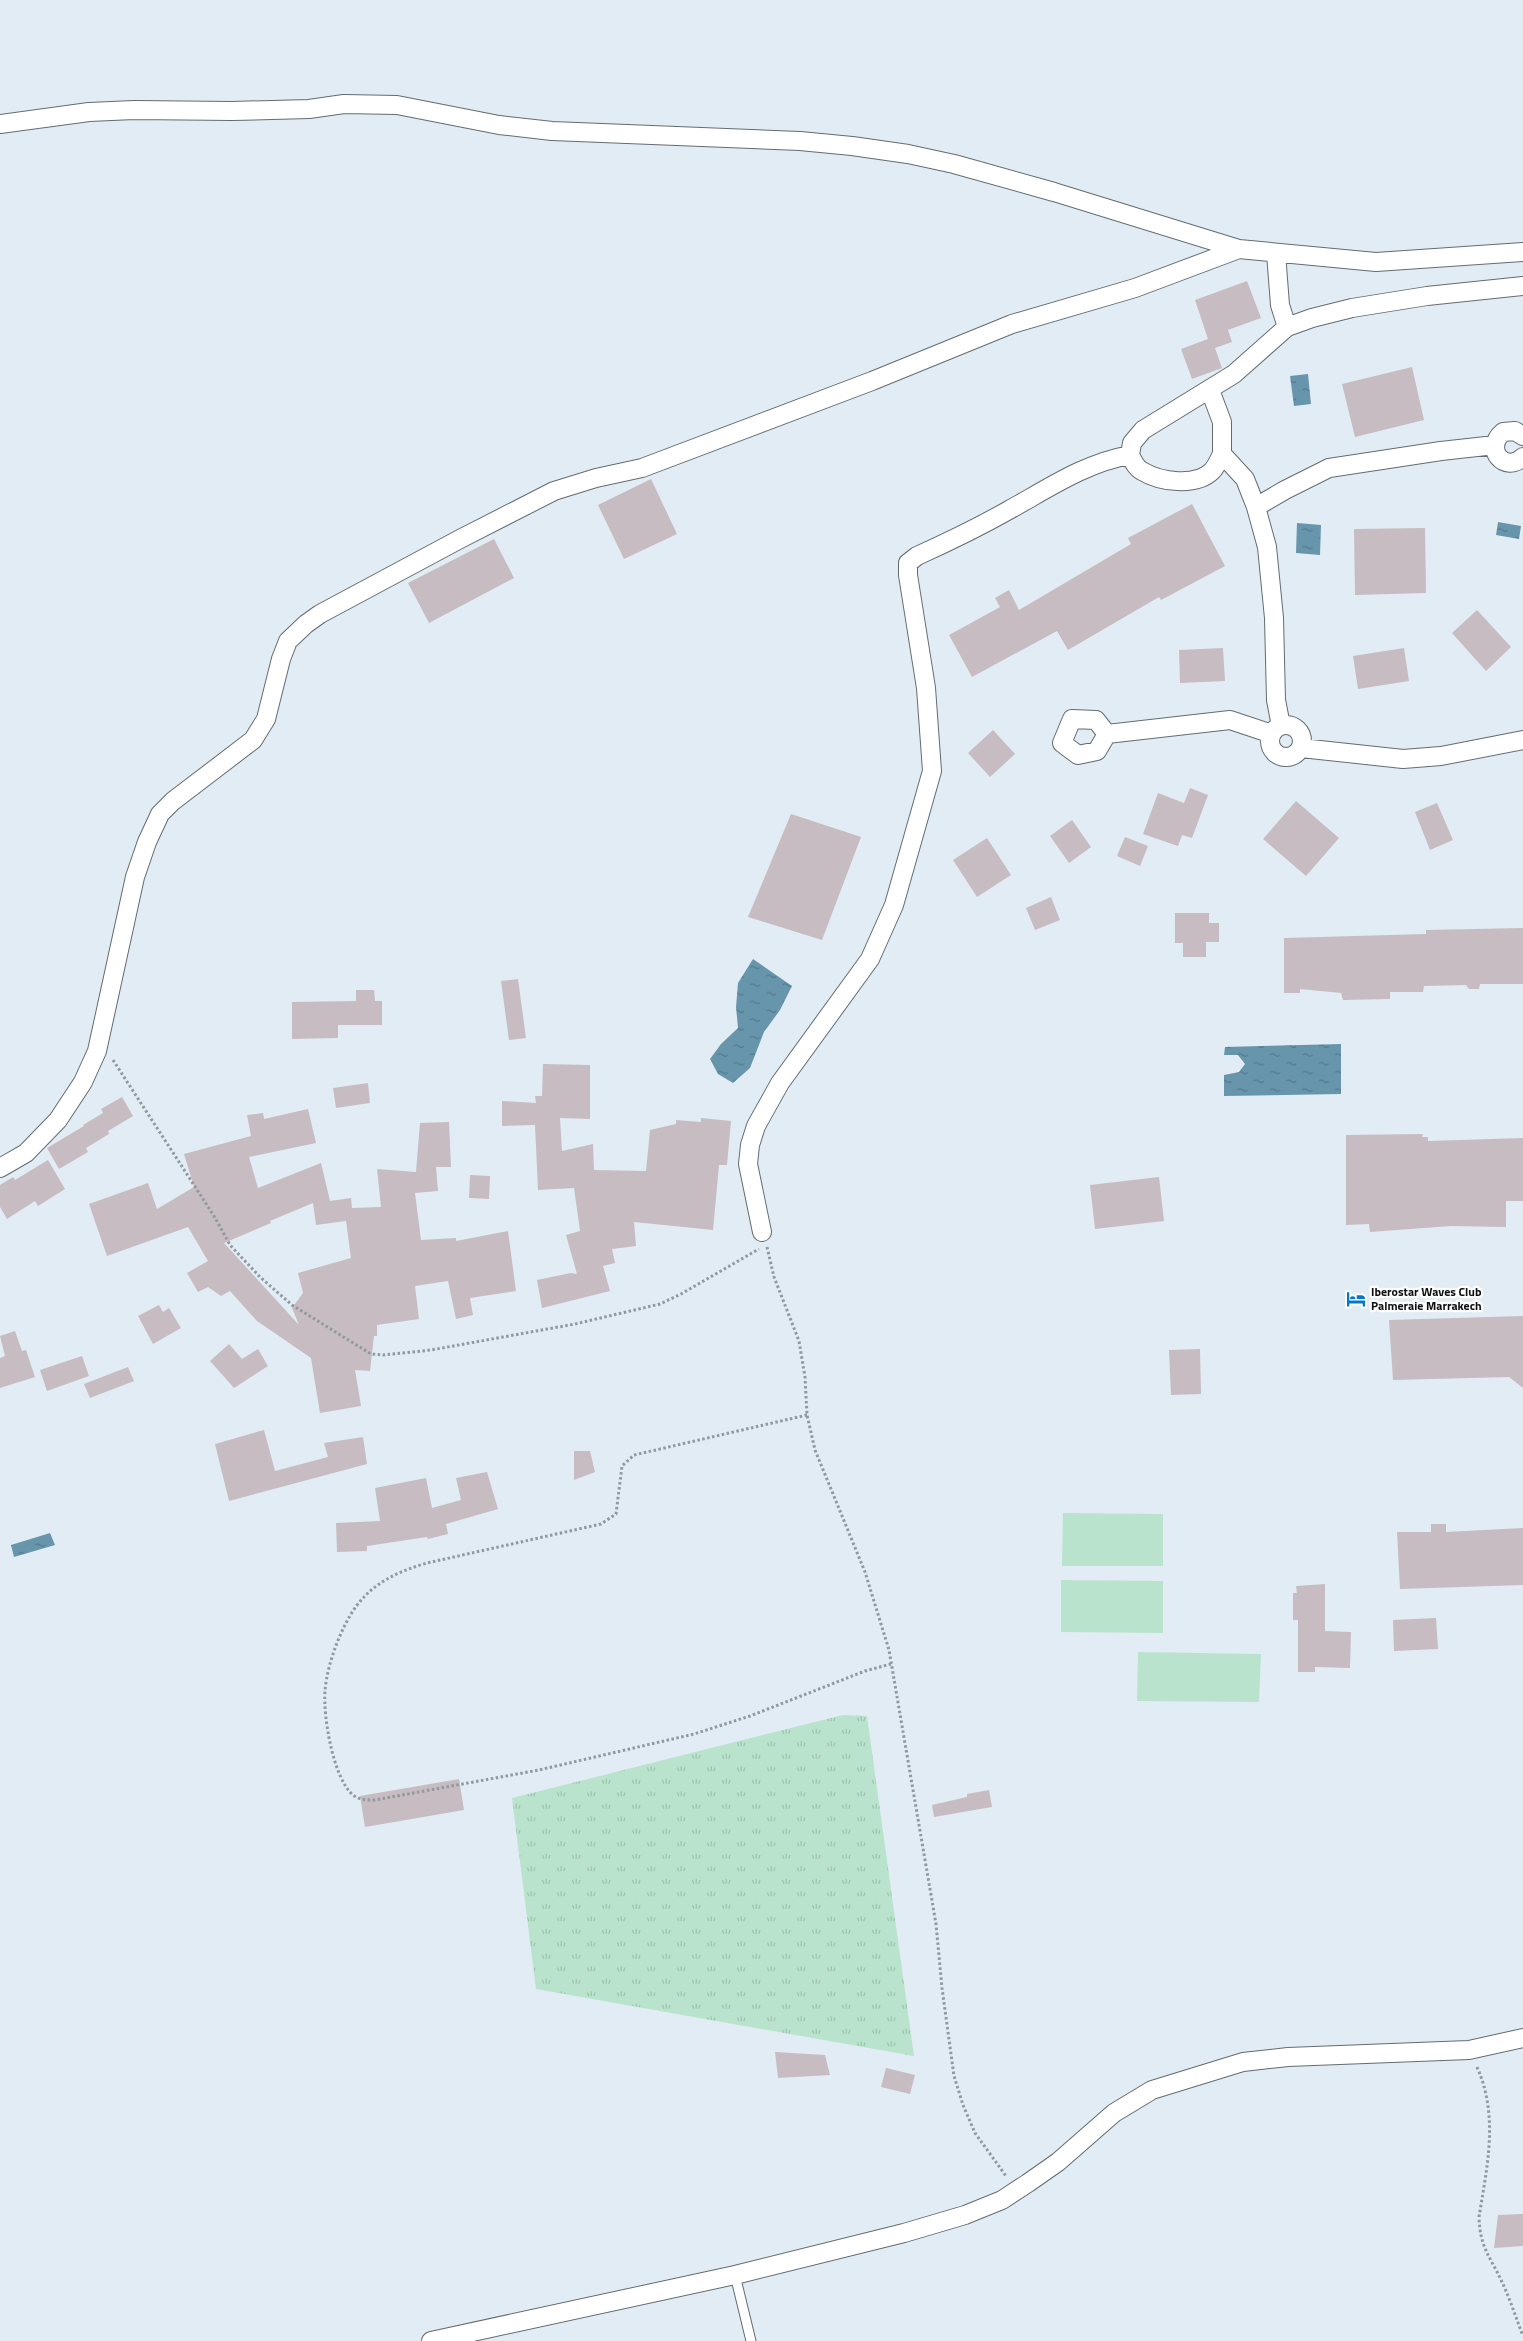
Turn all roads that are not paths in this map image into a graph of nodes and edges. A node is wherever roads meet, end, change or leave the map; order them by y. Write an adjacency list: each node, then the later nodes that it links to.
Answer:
1 (0, 124): 2 (street)
2 (1239, 249): 4 (street); 18 (street)
3 (1523, 252): 4 (street)
4 (1276, 254): 6 (street)
5 (1523, 286): 6 (street)
6 (1288, 327): 7 (street)
7 (1210, 390): 10 (street); 11 (street)
8 (1523, 436): 9 (street)
9 (1495, 445): 12 (street); 13 (street)
10 (1222, 454): 11 (street); 13 (street)
11 (1130, 455): 19 (street)
12 (1523, 457)
13 (1256, 508): 14 (street)
14 (1277, 730): 15 (street); 17 (street); 17 (street)
15 (1107, 734)
16 (1523, 740): 17 (street)
17 (1301, 748)
18 (0, 1168)
19 (762, 1232)
20 (1523, 2038): 21 (street)
21 (736, 2276): 22 (street); 23 (lane)
22 (431, 2341)
23 (751, 2341)

